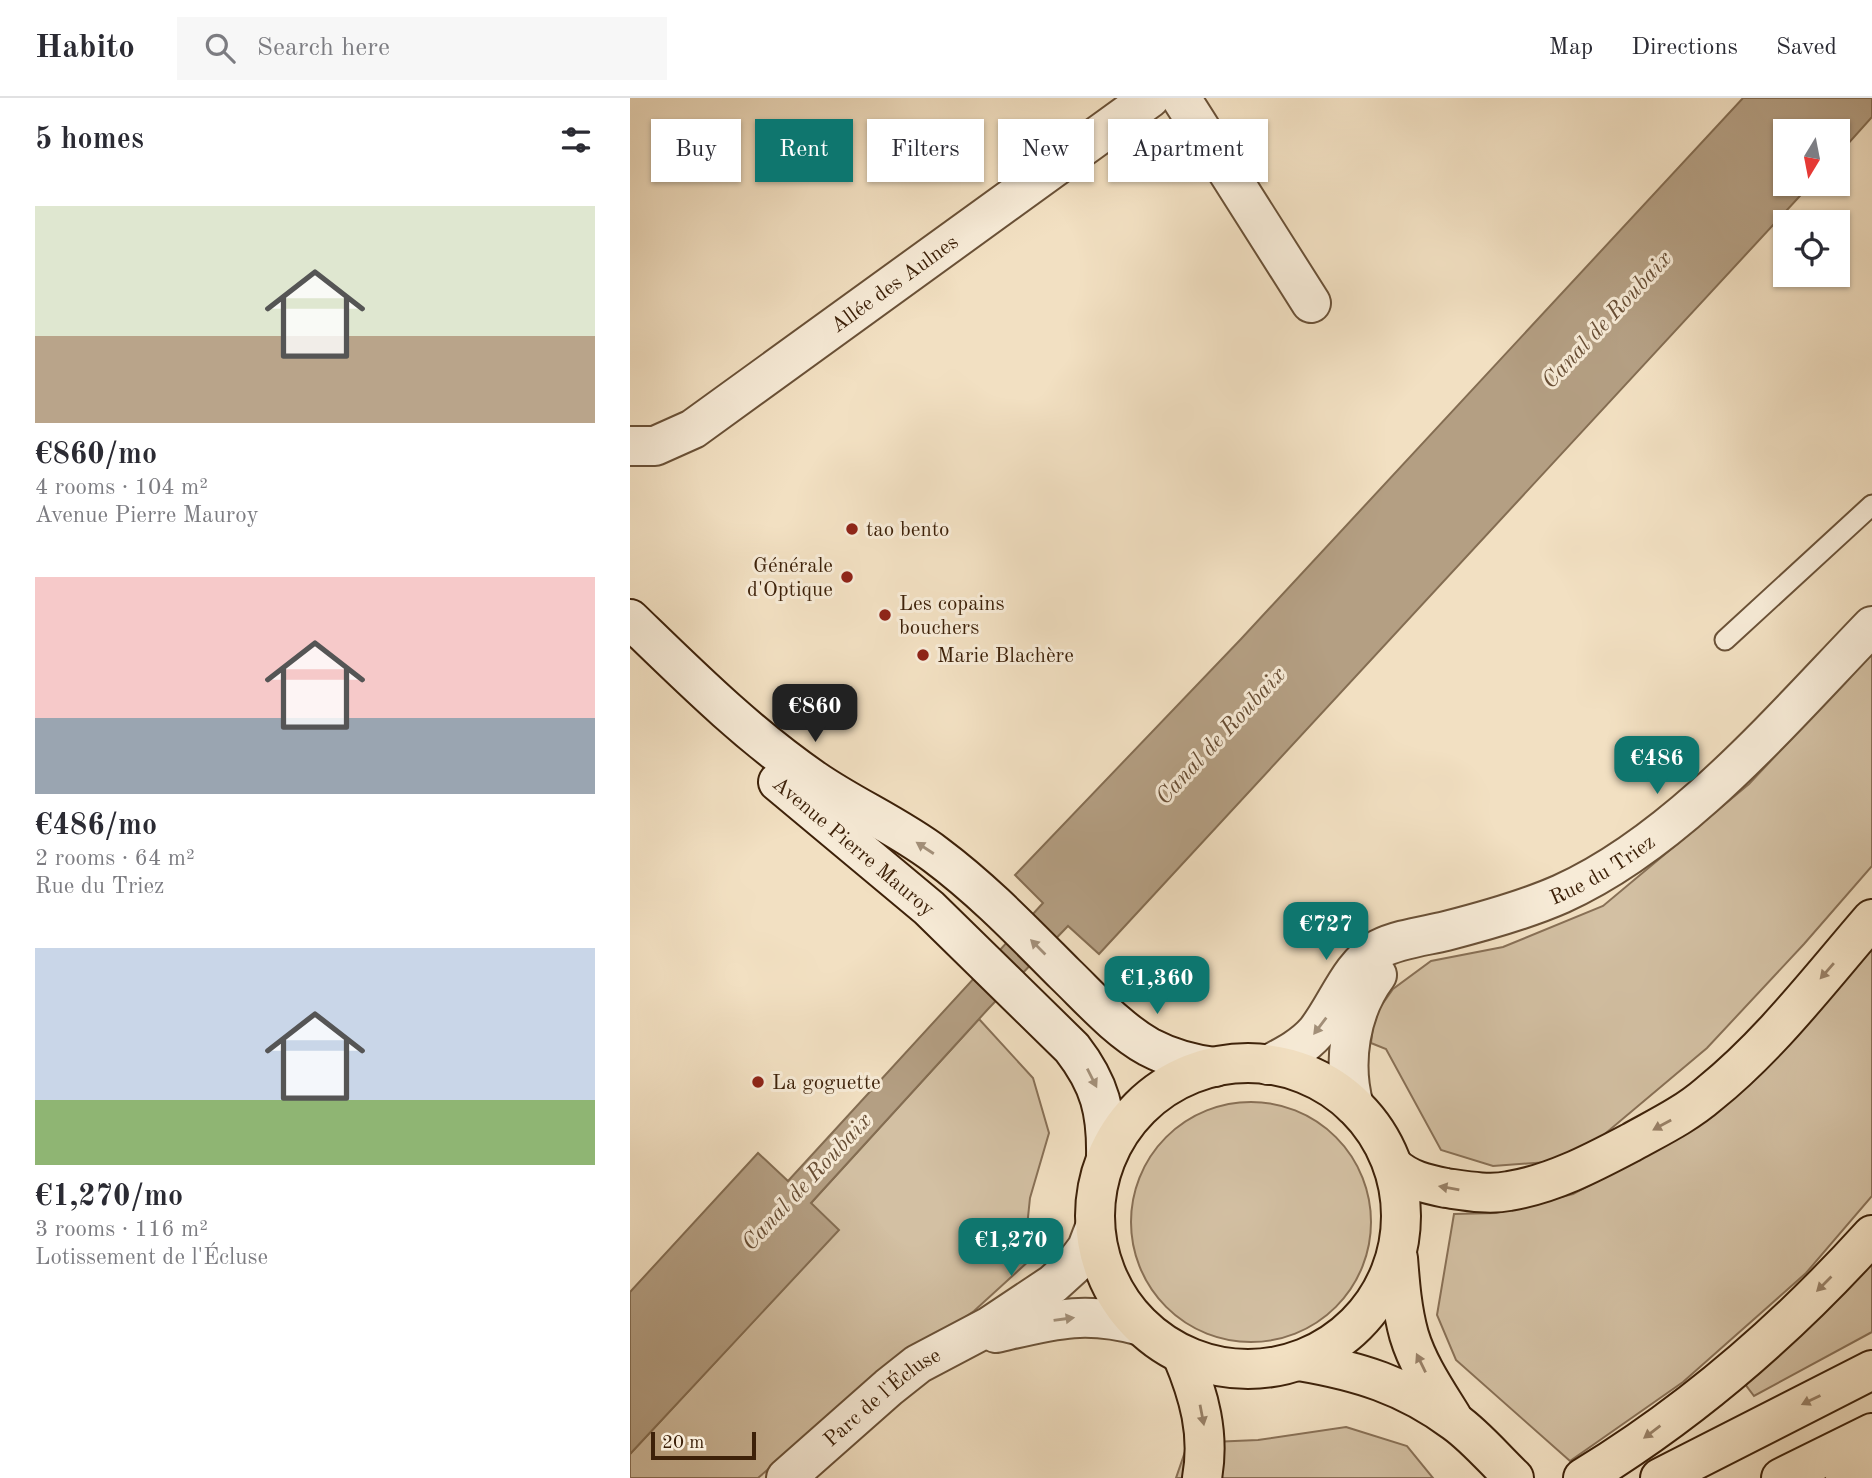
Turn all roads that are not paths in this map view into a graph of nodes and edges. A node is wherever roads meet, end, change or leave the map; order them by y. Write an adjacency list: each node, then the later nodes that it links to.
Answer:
1 (1150, 98): 4 (street, Allée des Aulnes)
2 (1181, 98): 3 (street)
3 (1311, 303)
4 (630, 446)
5 (1872, 505): 8 (lane)
6 (630, 619): 13 (street, Avenue Pierre Mauroy, one-way to 6)
7 (1872, 626): 11 (street, Rue du Triez)
8 (1725, 640)
9 (630, 656): 15 (street, Avenue Pierre Mauroy, one-way to 15)
10 (1872, 919): 16 (main road, one-way to 16)
11 (1420, 937): 12 (street, Rue du Triez, one-way to 12); 14 (street, Rue du Triez)
12 (1268, 1065): 13 (main road); 14 (main road)
13 (1215, 1067): 15 (main road)
14 (1354, 1106): 16 (main road)
15 (1106, 1158): 17 (main road)
16 (1393, 1166): 19 (main road)
17 (1095, 1227): 20 (main road); 21 (street)
18 (1872, 1235): 31 (main road, one-way to 31)
19 (1397, 1253): 23 (main road); 25 (main road, one-way to 19)
20 (1141, 1326): 21 (street, one-way to 20); 22 (main road)
21 (950, 1346): 28 (street, Parc de l'Écluse)
22 (1182, 1355): 23 (main road); 29 (main road, one-way to 29)
23 (1299, 1361): 25 (main road)
24 (1872, 1370): 32 (main road, one-way to 32)
25 (1455, 1422): 30 (main road)
26 (1872, 1433): 33 (main road)
27 (1872, 1460): 34 (main road)
28 (786, 1478)
29 (1202, 1478)
30 (1514, 1478)
31 (1583, 1478)
32 (1660, 1478)
33 (1782, 1478)
34 (1846, 1478)

